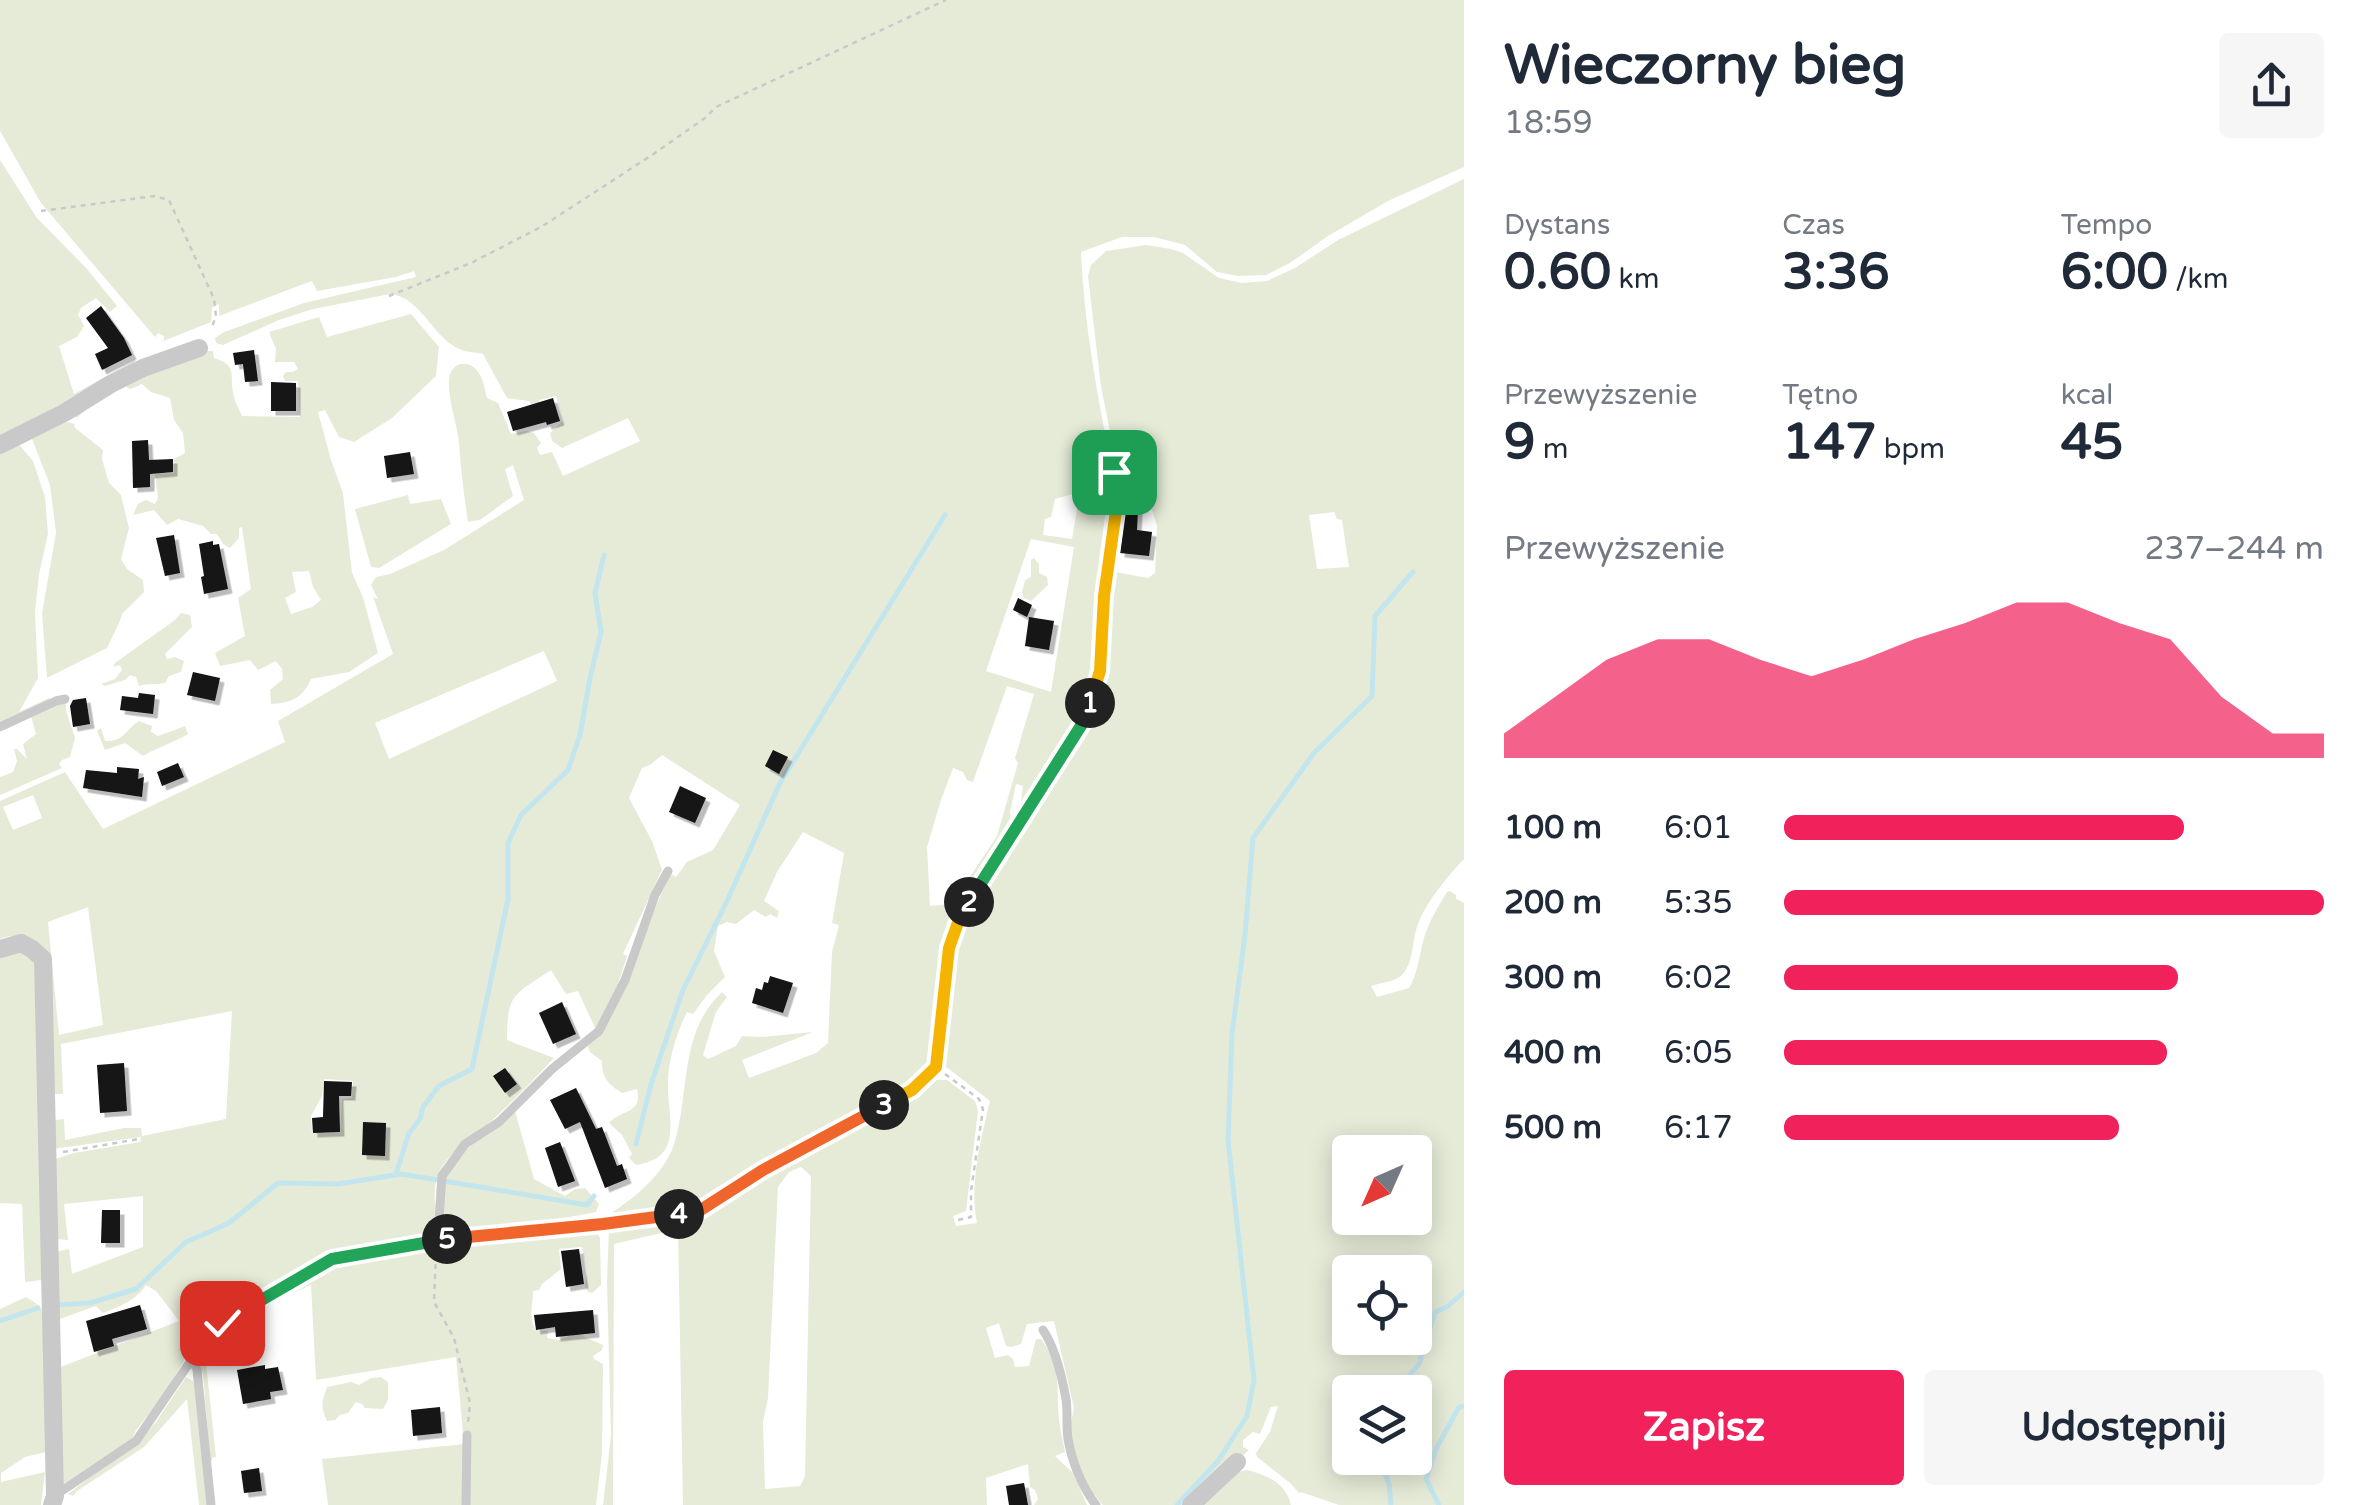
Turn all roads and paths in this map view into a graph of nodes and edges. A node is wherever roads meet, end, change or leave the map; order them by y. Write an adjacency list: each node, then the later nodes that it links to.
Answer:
1 (946, 0): 3 (path)
2 (41, 211): 4 (path)
3 (389, 296)
4 (212, 327)
5 (199, 348): 6 (street)
6 (0, 445)
7 (1114, 472): 12 (lane)
8 (65, 699): 9 (lane)
9 (0, 727)
10 (668, 871): 16 (lane)
11 (0, 949): 14 (street)
12 (936, 1067): 15 (path); 16 (lane)
13 (139, 1139): 14 (path)
14 (47, 1156): 21 (street)
15 (958, 1220)
16 (434, 1241): 18 (lane); 19 (path)
17 (1043, 1330): 24 (lane)
18 (192, 1359): 21 (lane); 22 (lane)
19 (467, 1435): 23 (lane)
20 (1236, 1462): 25 (street)
21 (54, 1500)
22 (210, 1505)
23 (466, 1505)
24 (1096, 1505)
25 (1191, 1505)

